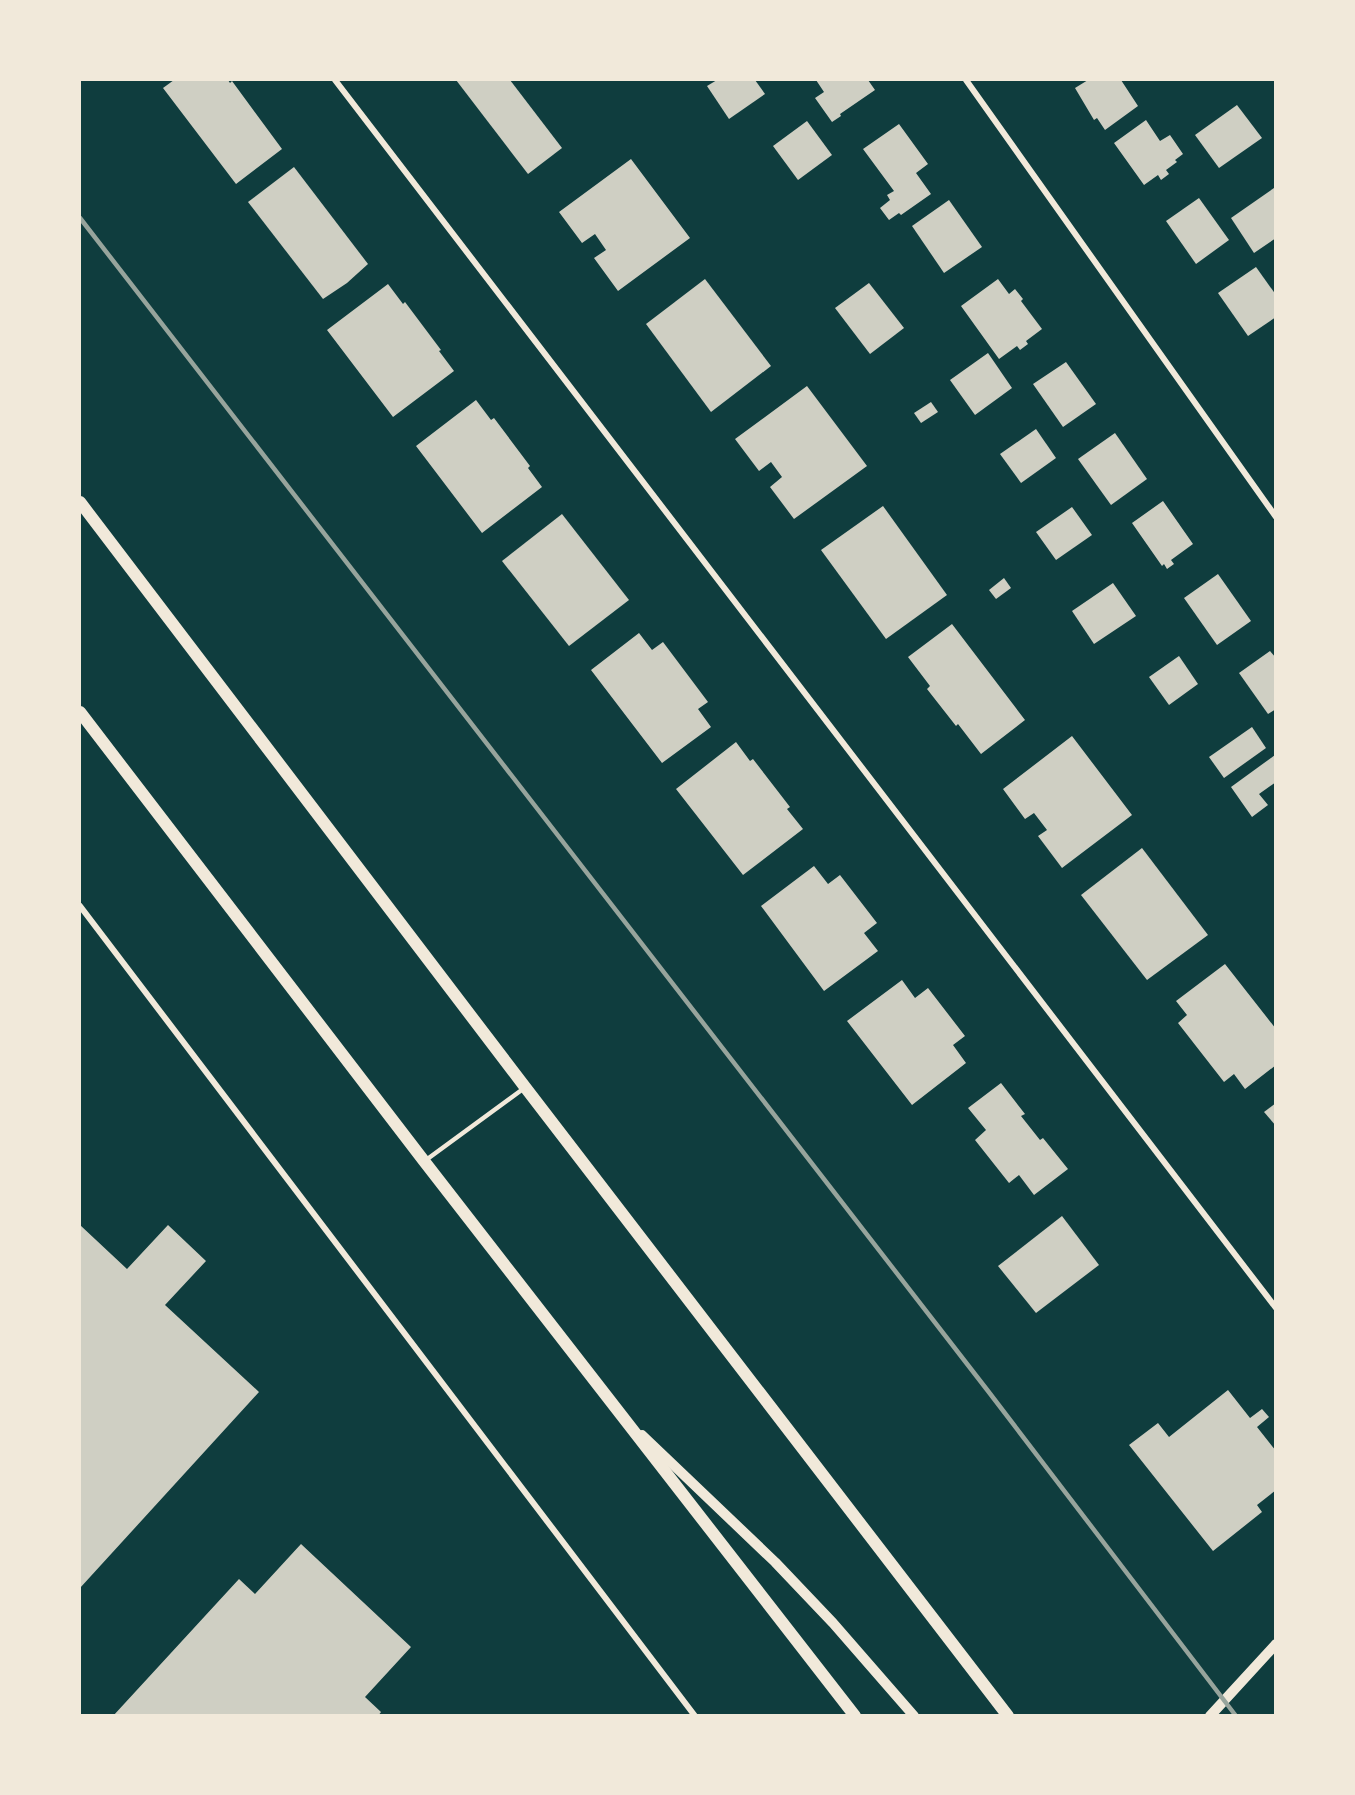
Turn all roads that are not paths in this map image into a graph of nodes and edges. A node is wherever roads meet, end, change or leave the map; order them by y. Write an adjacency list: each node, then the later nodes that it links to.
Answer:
1 (335, 80): 9 (street)
2 (966, 80): 4 (street)
3 (80, 502): 7 (main road)
4 (1275, 517)
5 (80, 712): 8 (main road)
6 (80, 906): 12 (street)
7 (525, 1087): 8 (lane); 15 (main road)
8 (424, 1161): 10 (main road)
9 (1275, 1308)
10 (621, 1414): 13 (main road); 14 (street)
11 (1275, 1644): 16 (street)
12 (695, 1716)
13 (855, 1716)
14 (914, 1716)
15 (1008, 1716)
16 (1210, 1716)

